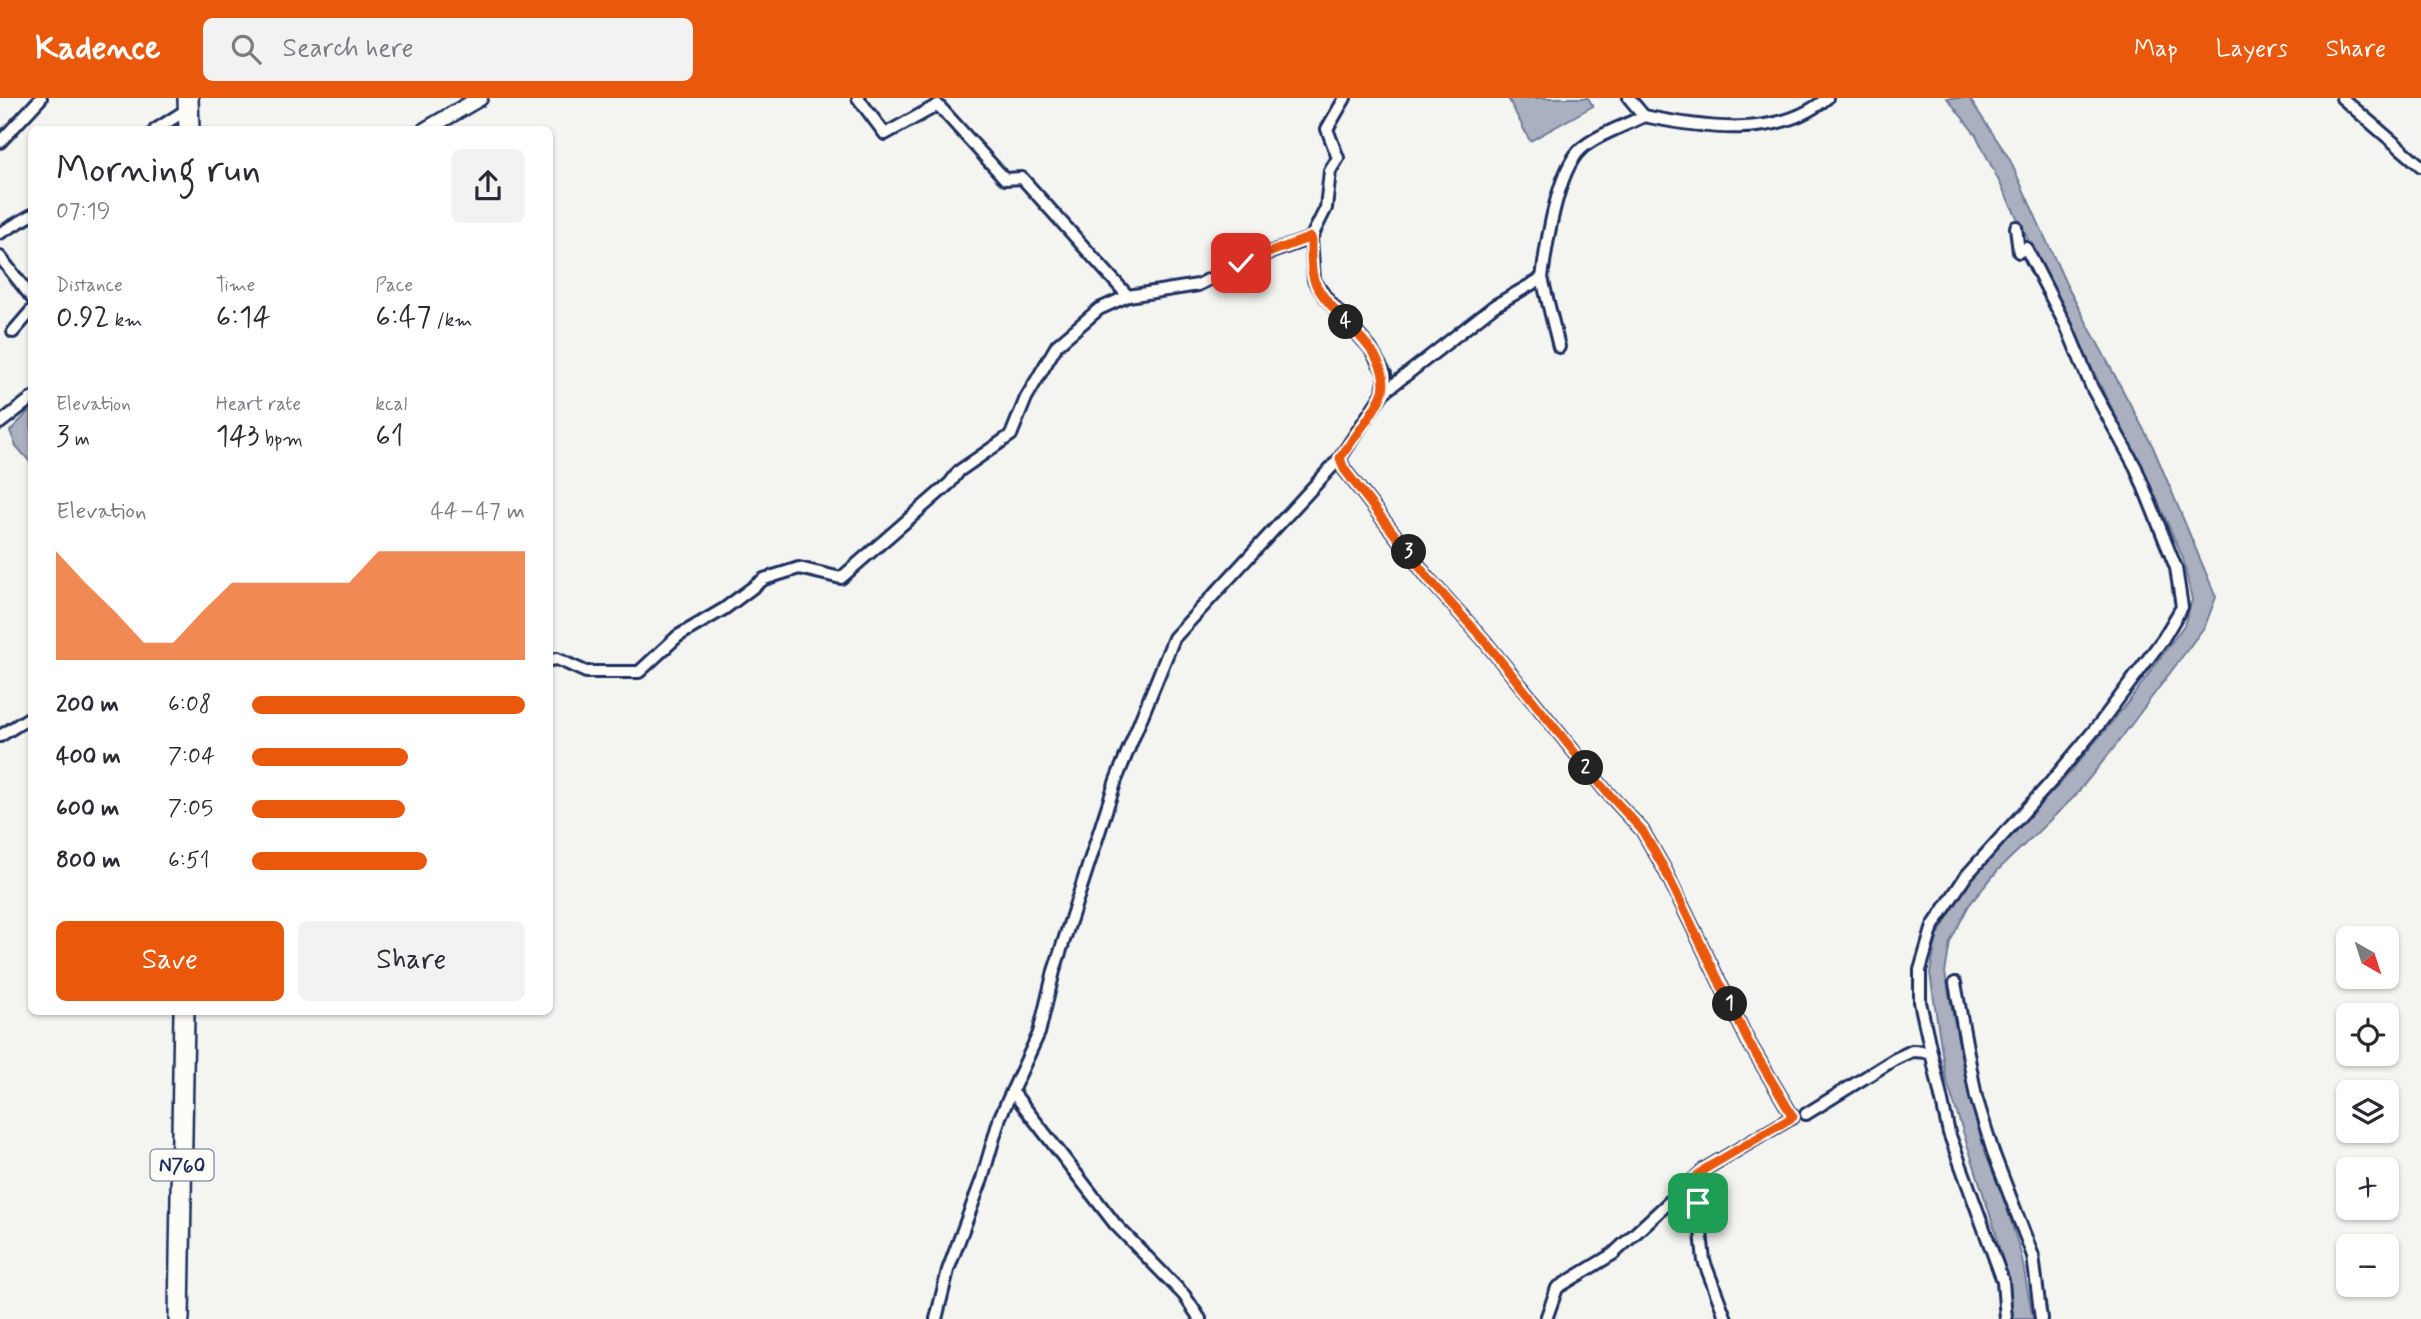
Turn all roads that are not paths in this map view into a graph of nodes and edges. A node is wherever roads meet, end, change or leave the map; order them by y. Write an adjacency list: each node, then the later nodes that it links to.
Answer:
1 (41, 98): 13 (street)
2 (480, 98): 12 (street)
3 (858, 98): 22 (street)
4 (1345, 98): 18 (street)
5 (1629, 98): 9 (street)
6 (1827, 98): 9 (street)
7 (2342, 98): 14 (street)
8 (188, 104): 10 (street); 11 (highway)
9 (1644, 116): 20 (street)
10 (160, 126)
11 (189, 126)
12 (432, 126)
13 (0, 142)
14 (2421, 166)
15 (28, 217): 17 (street)
16 (2016, 227): 35 (street)
17 (0, 233)
18 (1311, 237): 22 (street); 26 (street)
19 (0, 257): 21 (street)
20 (1542, 278): 25 (street); 26 (street)
21 (28, 293)
22 (1128, 296): 30 (street)
23 (28, 315): 24 (street)
24 (13, 332)
25 (1559, 347)
26 (1382, 393): 29 (street)
27 (28, 401): 28 (street)
28 (0, 423)
29 (1340, 458): 36 (street); 38 (street)
30 (553, 660)
31 (28, 718): 32 (street)
32 (0, 736)
33 (1955, 983): 45 (street)
34 (184, 1015): 39 (highway, N760)
35 (1929, 1052): 37 (street); 44 (street)
36 (1012, 1091): 40 (street); 41 (street)
37 (1805, 1114)
38 (1685, 1186): 42 (street); 43 (street)
39 (179, 1319)
40 (936, 1319)
41 (1200, 1319)
42 (1546, 1319)
43 (1726, 1319)
44 (2006, 1319)
45 (2041, 1319)

